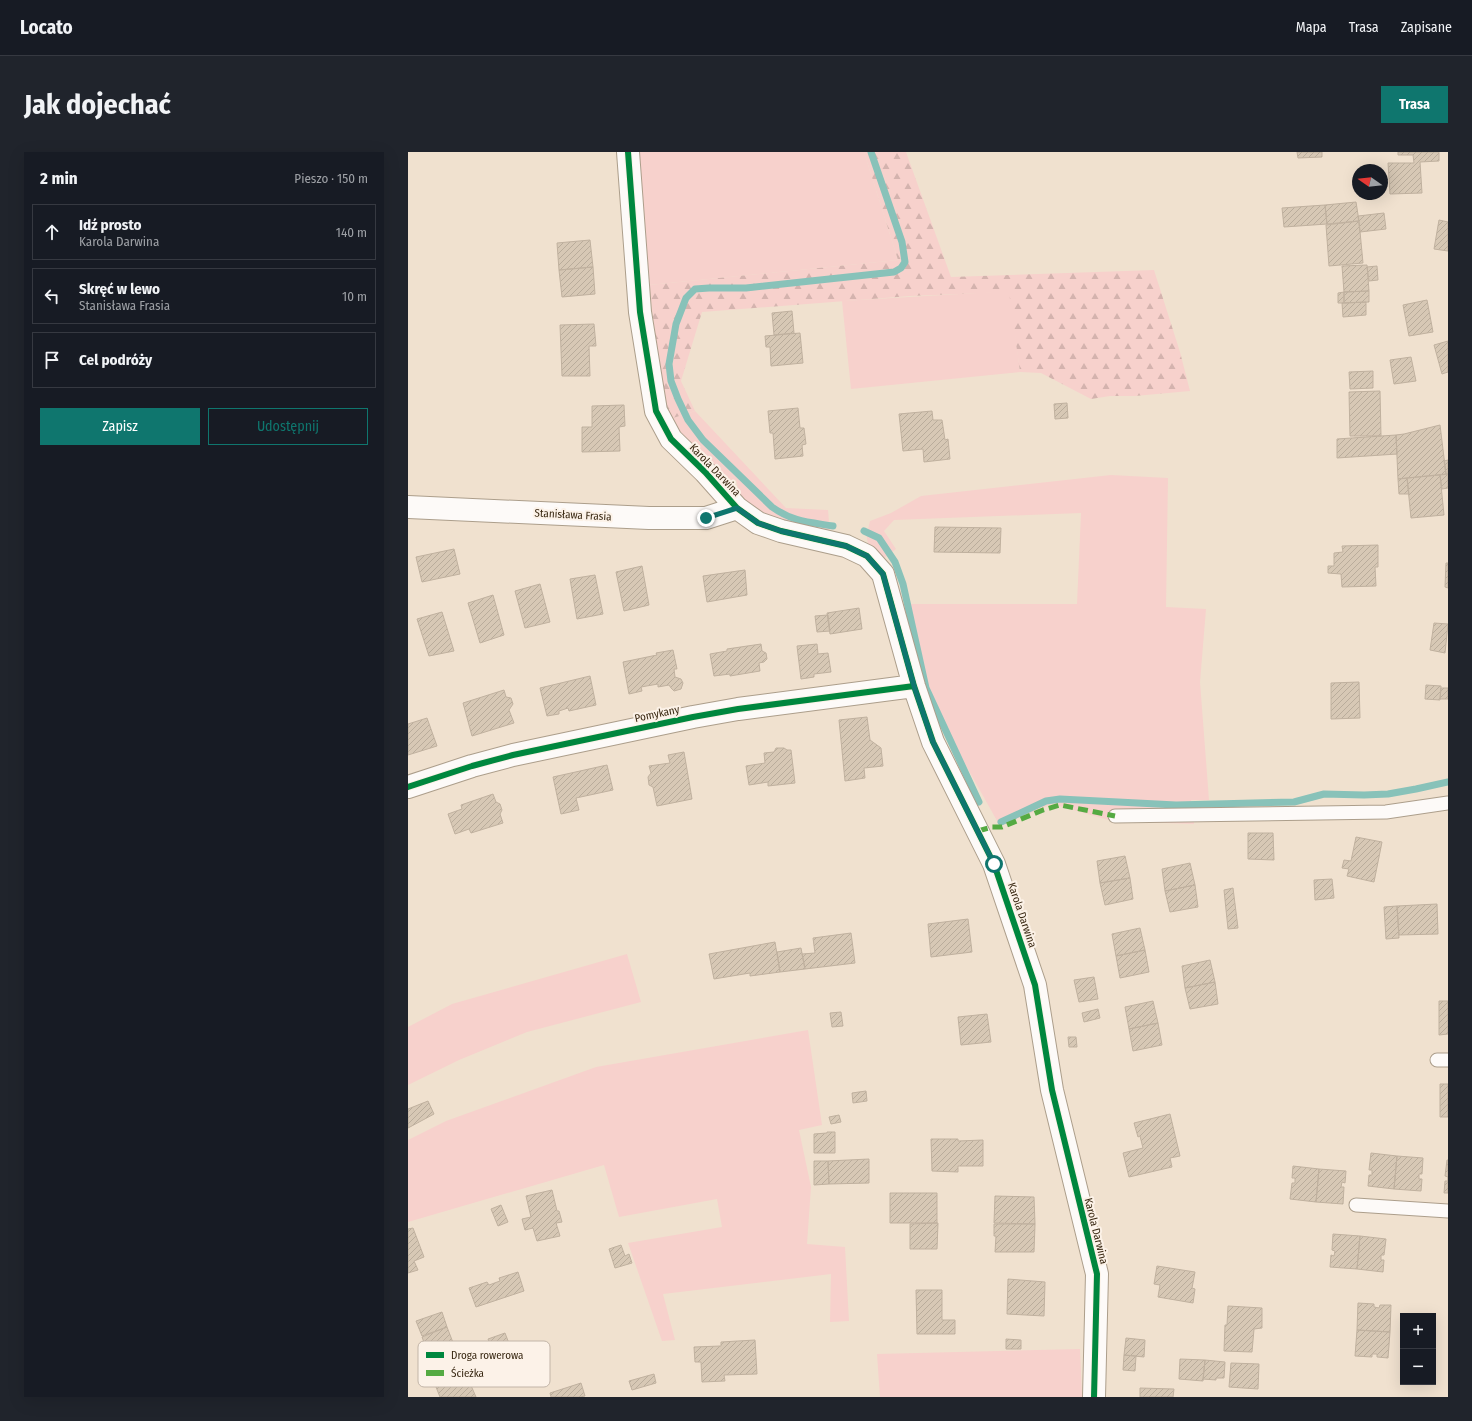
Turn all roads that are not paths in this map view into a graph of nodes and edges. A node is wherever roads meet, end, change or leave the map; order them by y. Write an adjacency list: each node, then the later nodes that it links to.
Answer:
1 (628, 152): 3 (street, Karola Darwina)
2 (408, 507): 3 (street, Stanisława Frasia)
3 (737, 508): 4 (street, Karola Darwina)
4 (914, 686): 5 (street, Pomykany); 10 (street, Karola Darwina)
5 (408, 787)
6 (1448, 803): 7 (lane)
7 (1115, 816)
8 (1356, 1204): 9 (lane)
9 (1448, 1211)
10 (1094, 1397)

